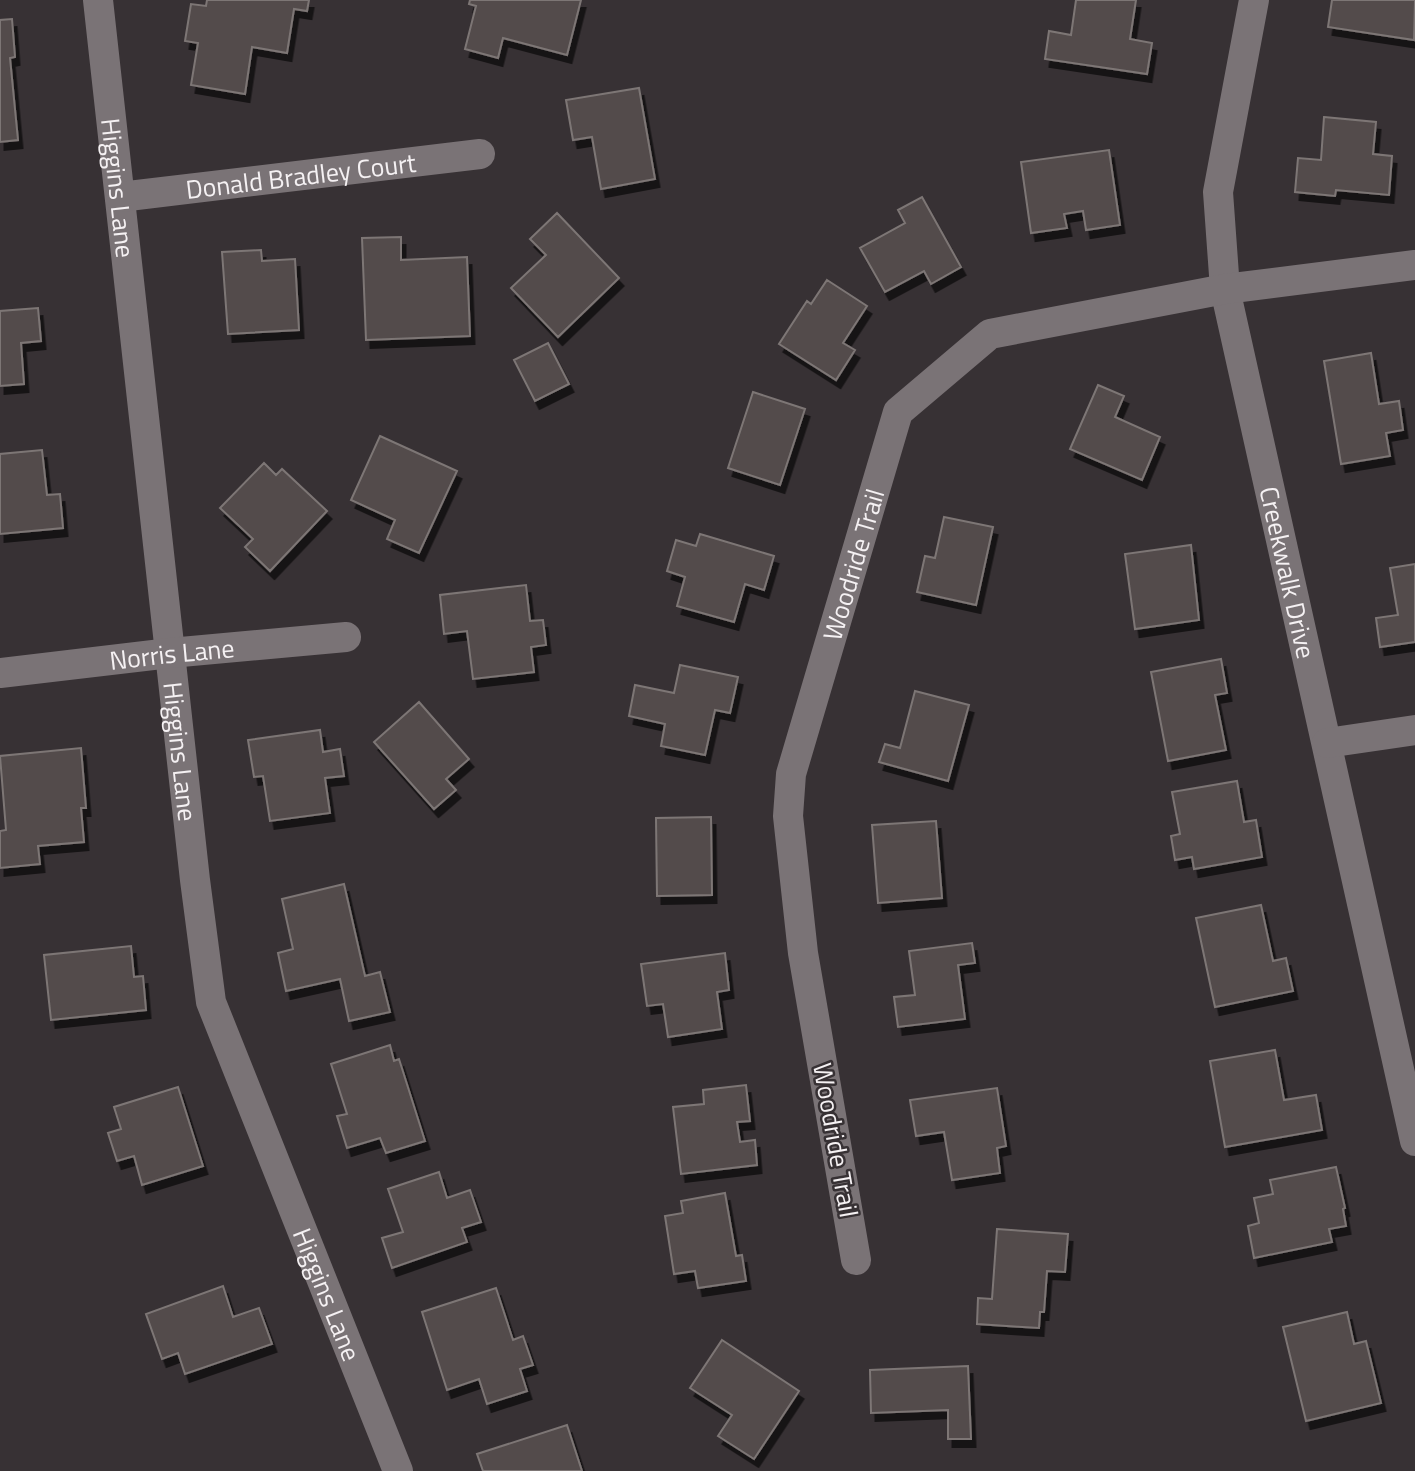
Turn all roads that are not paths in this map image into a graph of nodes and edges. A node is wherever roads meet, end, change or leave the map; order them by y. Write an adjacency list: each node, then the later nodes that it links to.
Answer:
1 (98, 0): 4 (street, Higgins Lane)
2 (1254, 0): 6 (street, Creekwalk Drive)
3 (480, 154): 4 (street, Donald Bradley Court)
4 (120, 197): 8 (street, Higgins Lane)
5 (1415, 265): 6 (street, Woodride Trail)
6 (1225, 289): 11 (street, Creekwalk Drive); 13 (street, Woodride Trail)
7 (346, 636): 8 (street, Norris Lane)
8 (170, 653): 9 (street, Norris Lane); 14 (street, Higgins Lane)
9 (0, 673)
10 (1415, 730): 11 (street)
11 (1327, 743): 12 (street, Creekwalk Drive)
12 (1415, 1141)
13 (856, 1260)
14 (398, 1471)

